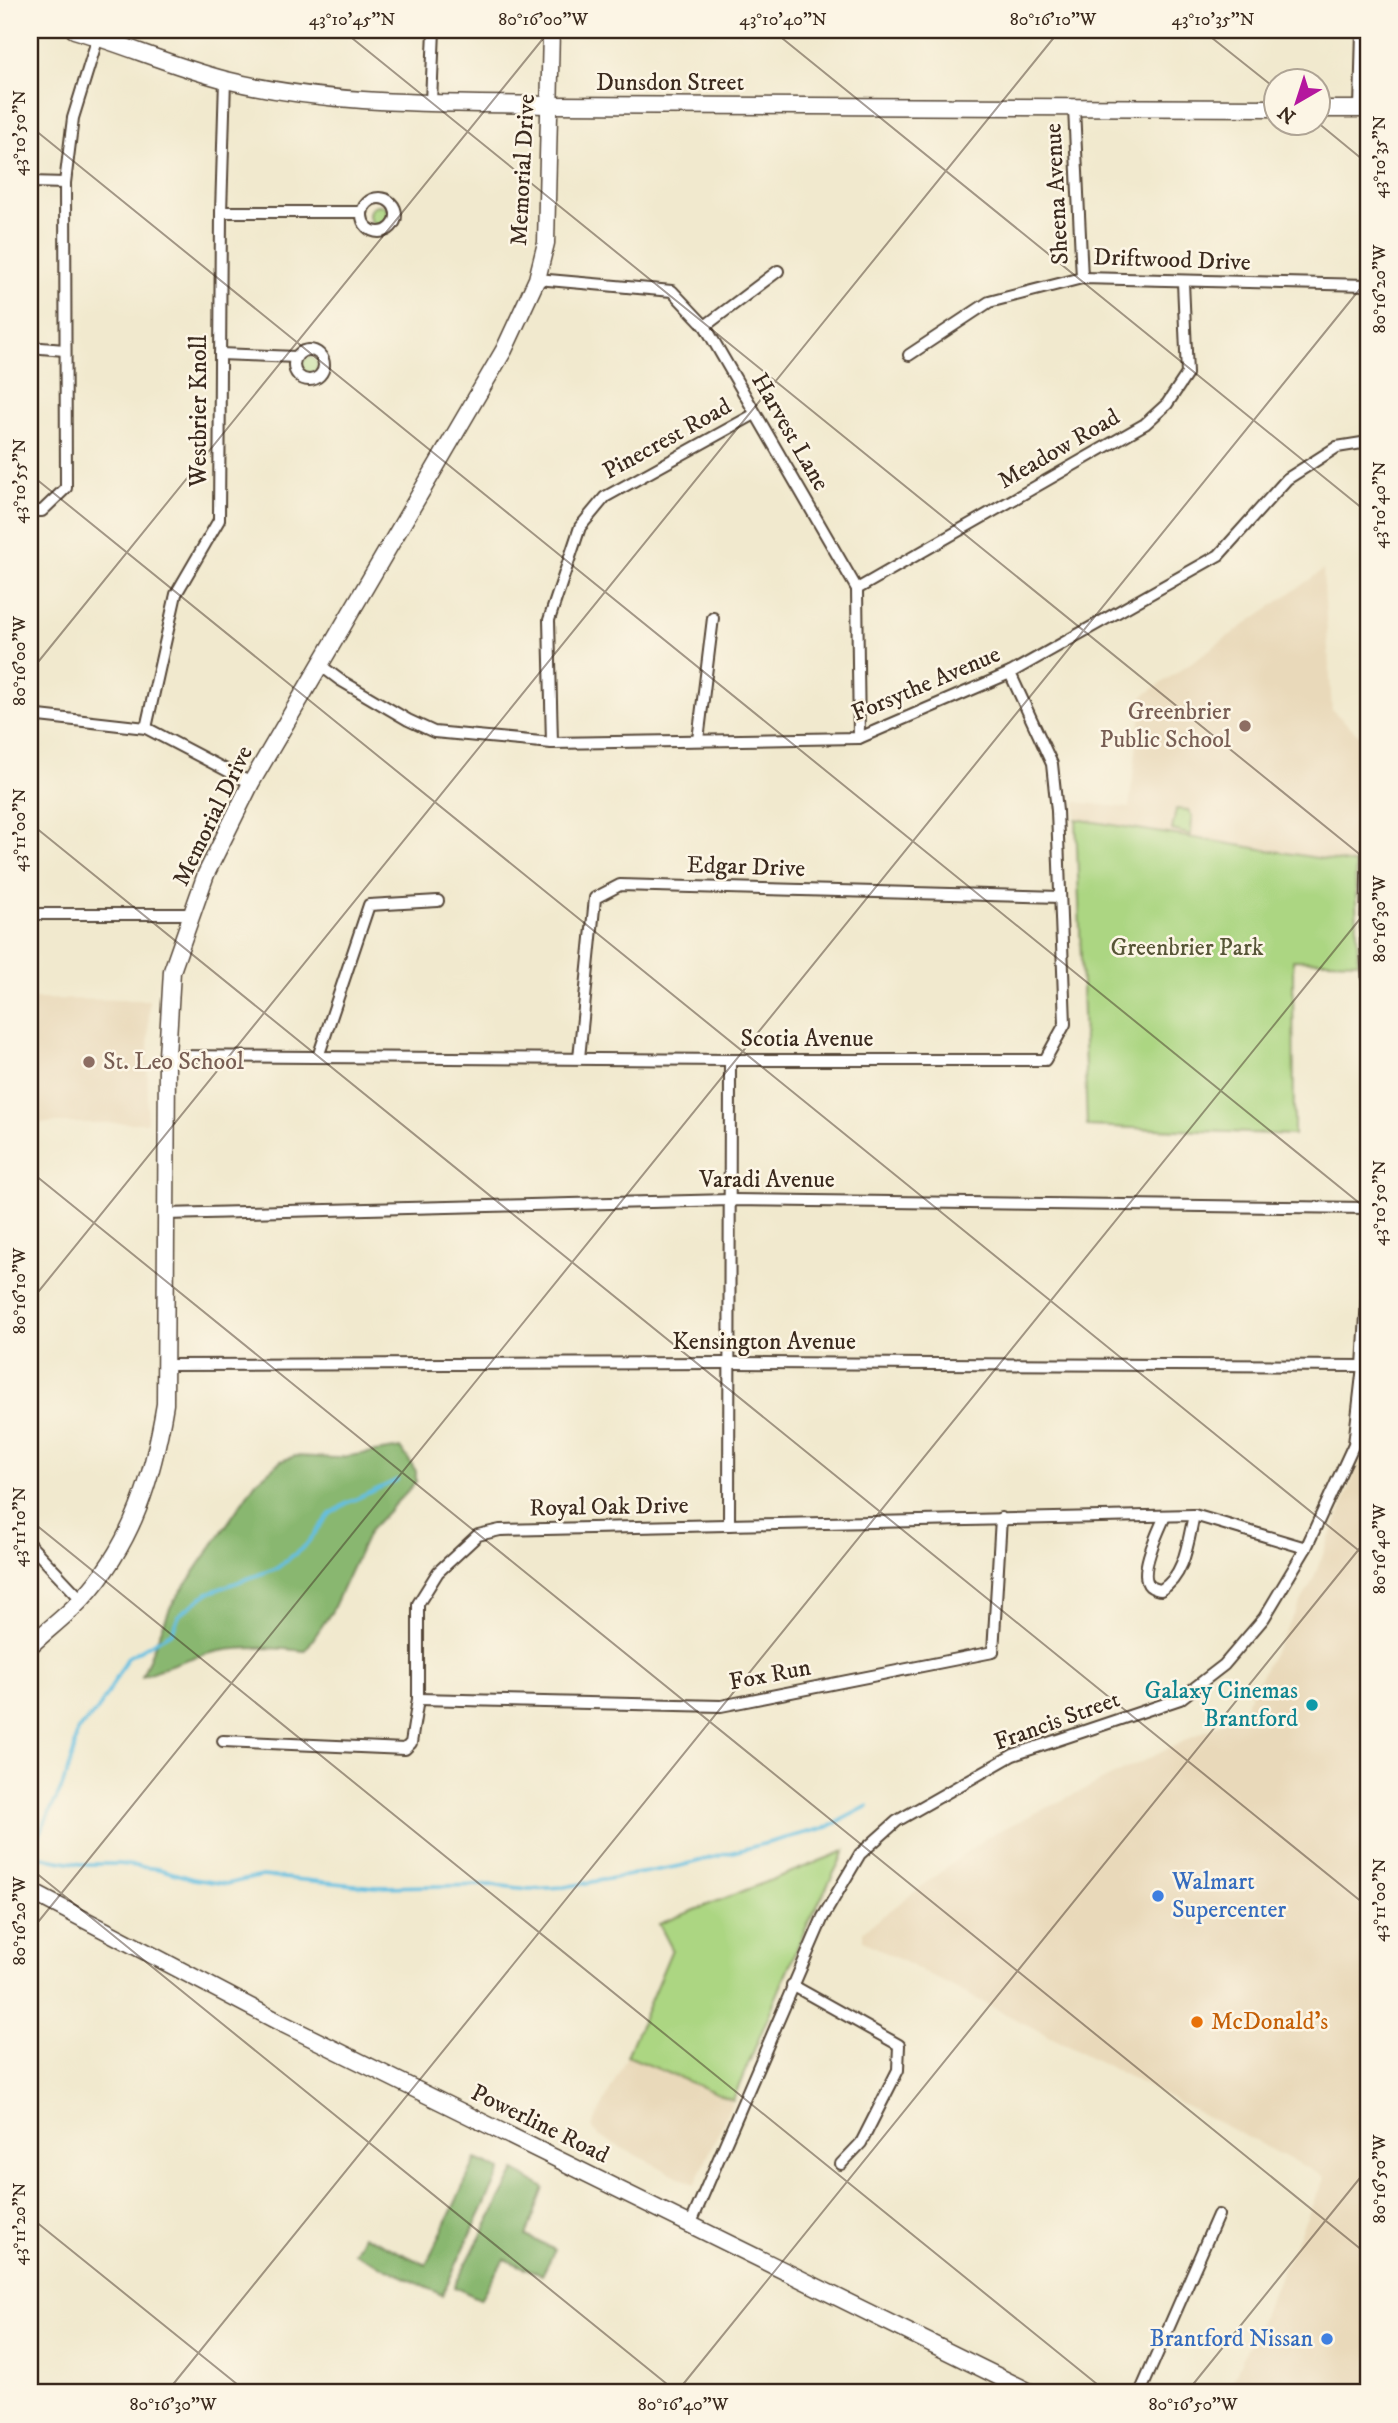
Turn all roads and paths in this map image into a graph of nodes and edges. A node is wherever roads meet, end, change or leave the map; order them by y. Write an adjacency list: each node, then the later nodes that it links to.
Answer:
1 (74, 30): 5 (main road, Dunsdon Street)
2 (434, 30): 7 (street)
3 (551, 30): 8 (main road, Memorial Drive)
4 (1362, 30): 12 (street)
5 (98, 37): 6 (main road, Dunsdon Street); 14 (street)
6 (225, 80): 7 (main road, Dunsdon Street); 15 (street, Westbrier Knoll)
7 (431, 102): 8 (main road, Dunsdon Street)
8 (550, 105): 9 (main road, Dunsdon Street); 19 (main road, Memorial Drive)
9 (1074, 108): 10 (main road, Dunsdon Street); 18 (street, Sheena Avenue)
10 (1262, 108)
11 (1332, 108): 12 (main road)
12 (1364, 109)
13 (30, 182): 14 (street)
14 (65, 183): 24 (street)
15 (221, 212): 16 (street); 25 (street, Westbrier Knoll)
16 (362, 212)
17 (778, 271): 22 (street)
18 (1082, 278): 20 (street, Driftwood Drive); 26 (street, Driftwood Drive)
19 (537, 279): 22 (street, Harvest Lane); 33 (main road, Memorial Drive)
20 (1183, 282): 21 (street, Driftwood Drive); 31 (street, Meadow Road)
21 (1368, 285)
22 (705, 327): 28 (street, Harvest Lane)
23 (30, 348): 24 (street)
24 (64, 349): 30 (street)
25 (220, 354): 27 (street); 36 (street, Westbrier Knoll)
26 (909, 355)
27 (296, 357)
28 (755, 414): 31 (street, Harvest Lane); 39 (street, Pinecrest Road)
29 (1368, 442): 34 (street, Forsythe Avenue)
30 (30, 511)
31 (857, 589): 37 (street, Harvest Lane)
32 (713, 618): 38 (street)
33 (320, 665): 39 (street, Forsythe Avenue); 40 (main road, Memorial Drive)
34 (1010, 673): 37 (street, Forsythe Avenue); 42 (street, Scotia Avenue)
35 (30, 715): 36 (street)
36 (146, 728): 40 (street)
37 (859, 738): 38 (street, Forsythe Avenue)
38 (698, 740): 39 (street, Forsythe Avenue)
39 (552, 743)
40 (251, 783): 45 (main road, Memorial Drive)
41 (1368, 811): 46 (street)
42 (1060, 897): 49 (street, Edgar Drive); 50 (street, Scotia Avenue)
43 (438, 901): 48 (street)
44 (30, 914): 45 (street)
45 (191, 914): 47 (main road, Memorial Drive)
46 (1368, 987)
47 (167, 1055): 48 (street, Scotia Avenue); 53 (main road, Memorial Drive)
48 (318, 1057): 49 (street, Scotia Avenue)
49 (579, 1058): 50 (street, Scotia Avenue)
50 (730, 1060): 51 (street)
51 (731, 1199): 52 (street, Varadi Avenue); 53 (street, Varadi Avenue); 55 (street)
52 (1368, 1208)
53 (166, 1214): 56 (main road, Memorial Drive)
54 (1368, 1281): 57 (street, Francis Street)
55 (731, 1363): 56 (street, Kensington Avenue); 57 (street, Kensington Avenue); 61 (street)
56 (164, 1365): 64 (main road, Memorial Drive)
57 (1363, 1366): 63 (street, Francis Street)
58 (1165, 1516): 59 (street, Royal Oak Drive); 59 (street); 60 (street, Royal Oak Drive)
59 (1195, 1516): 63 (street, Royal Oak Drive)
60 (1001, 1518): 61 (street, Royal Oak Drive); 66 (street, Fox Run)
61 (729, 1525): 66 (street, Royal Oak Drive)
62 (30, 1545): 64 (street)
63 (1306, 1548): 69 (street, Francis Street)
64 (81, 1599): 65 (main road, Memorial Drive)
65 (30, 1646)
66 (418, 1699): 67 (street, Royal Oak Drive)
67 (223, 1741)
68 (30, 1891): 72 (main road, Powerline Road)
69 (792, 1985): 70 (street); 72 (street, Francis Street)
70 (841, 2164)
71 (1218, 2215): 74 (street)
72 (691, 2223): 73 (main road, Powerline Road)
73 (1032, 2393)
74 (1140, 2393)

